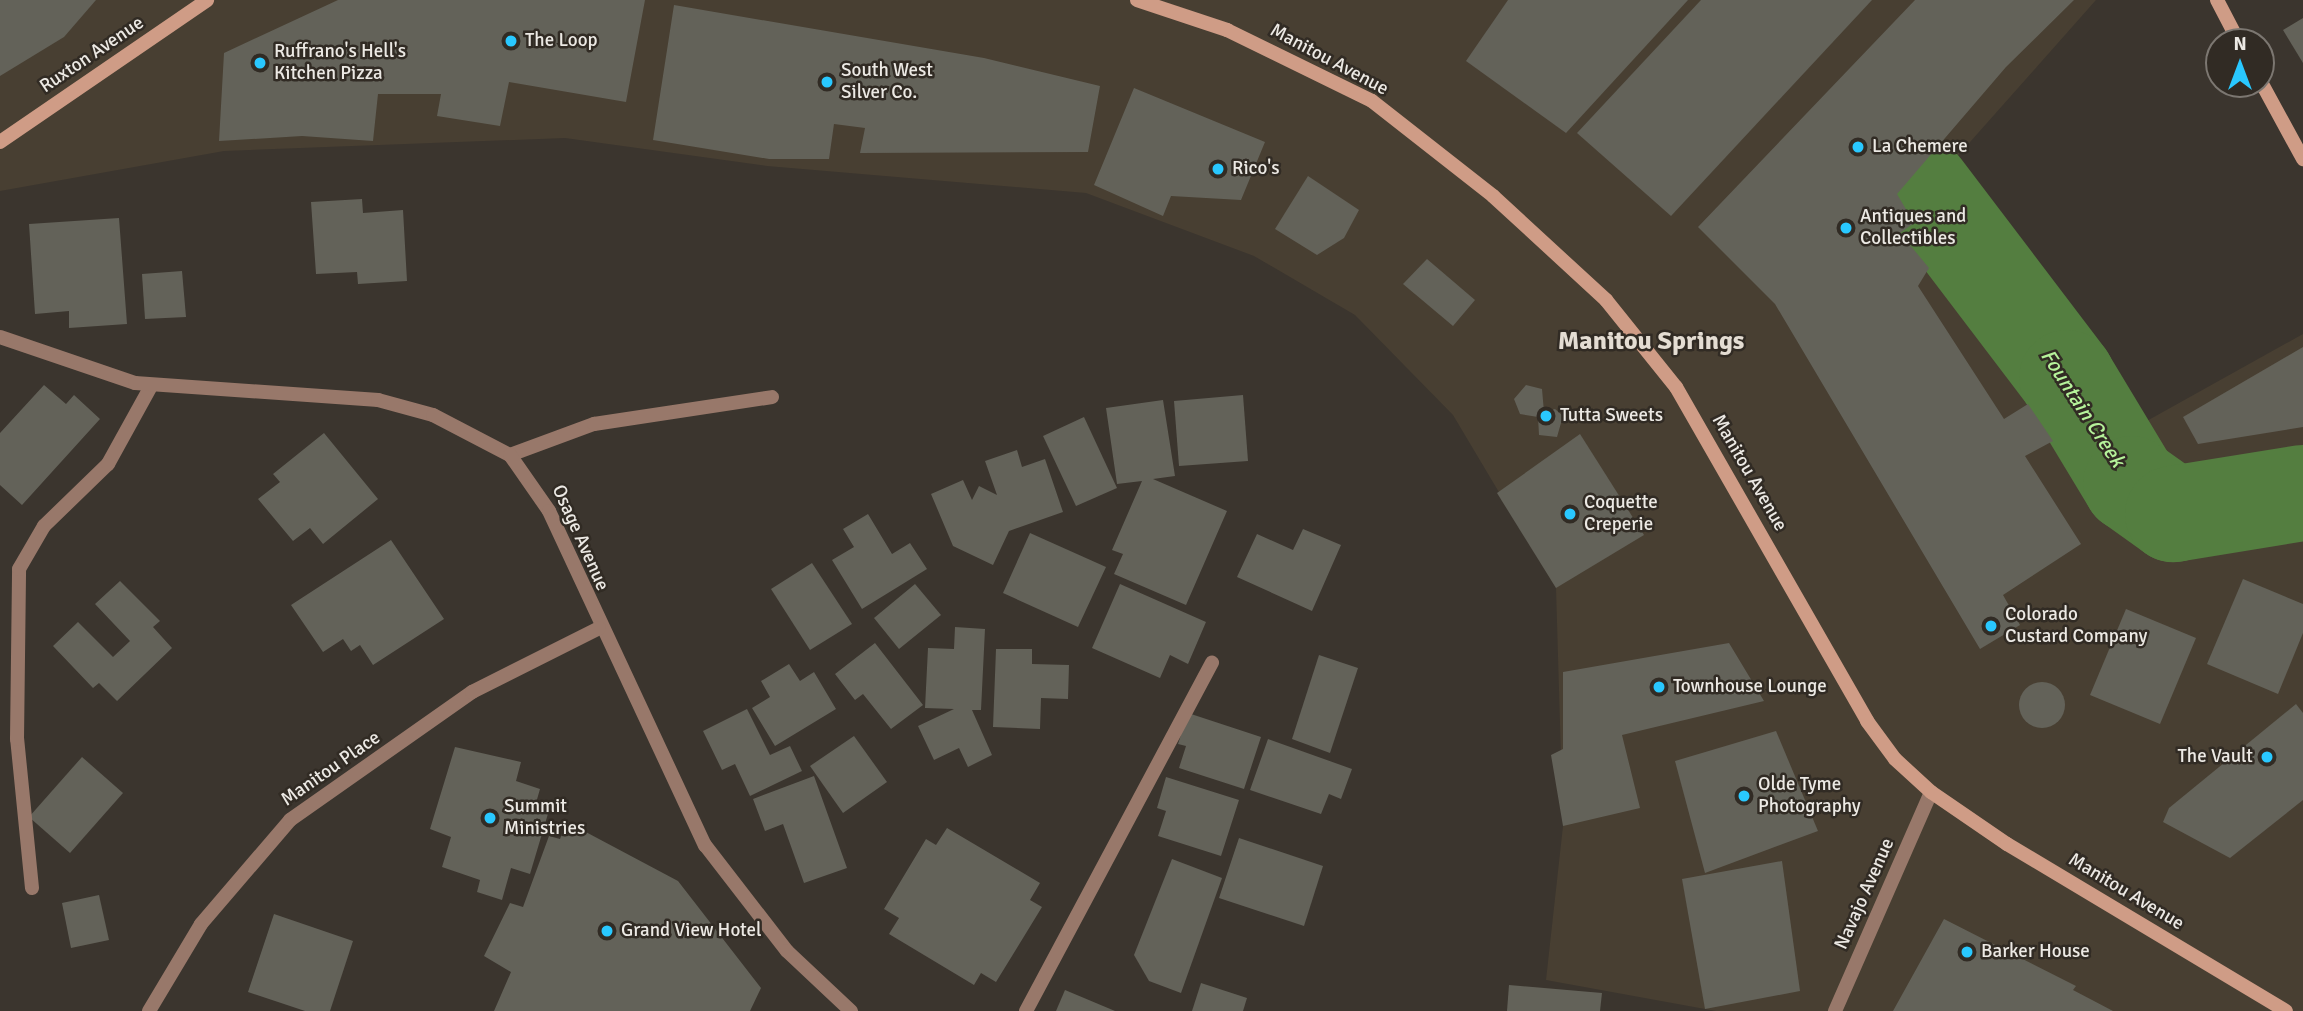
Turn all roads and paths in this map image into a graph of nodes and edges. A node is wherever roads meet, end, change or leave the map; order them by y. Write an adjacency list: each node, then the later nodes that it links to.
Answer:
1 (206, 0): 6 (main road, Ruxton Avenue)
2 (1137, 0): 14 (main road, Manitou Avenue)
3 (2217, 0): 4 (main road)
4 (2232, 28)
5 (2270, 98): 7 (main road)
6 (0, 142)
7 (2303, 159)
8 (0, 337): 9 (street, Osage Avenue)
9 (151, 386): 11 (street, Osage Avenue); 15 (street)
10 (772, 397): 11 (street)
11 (510, 455): 12 (street, Osage Avenue)
12 (599, 628): 16 (street, Manitou Place); 17 (street, Osage Avenue)
13 (1212, 662): 18 (street)
14 (1931, 792): 19 (street, Navajo Avenue); 20 (main road, Manitou Avenue)
15 (32, 888)
16 (149, 1011)
17 (851, 1011)
18 (1026, 1011)
19 (1835, 1011)
20 (2286, 1011)

